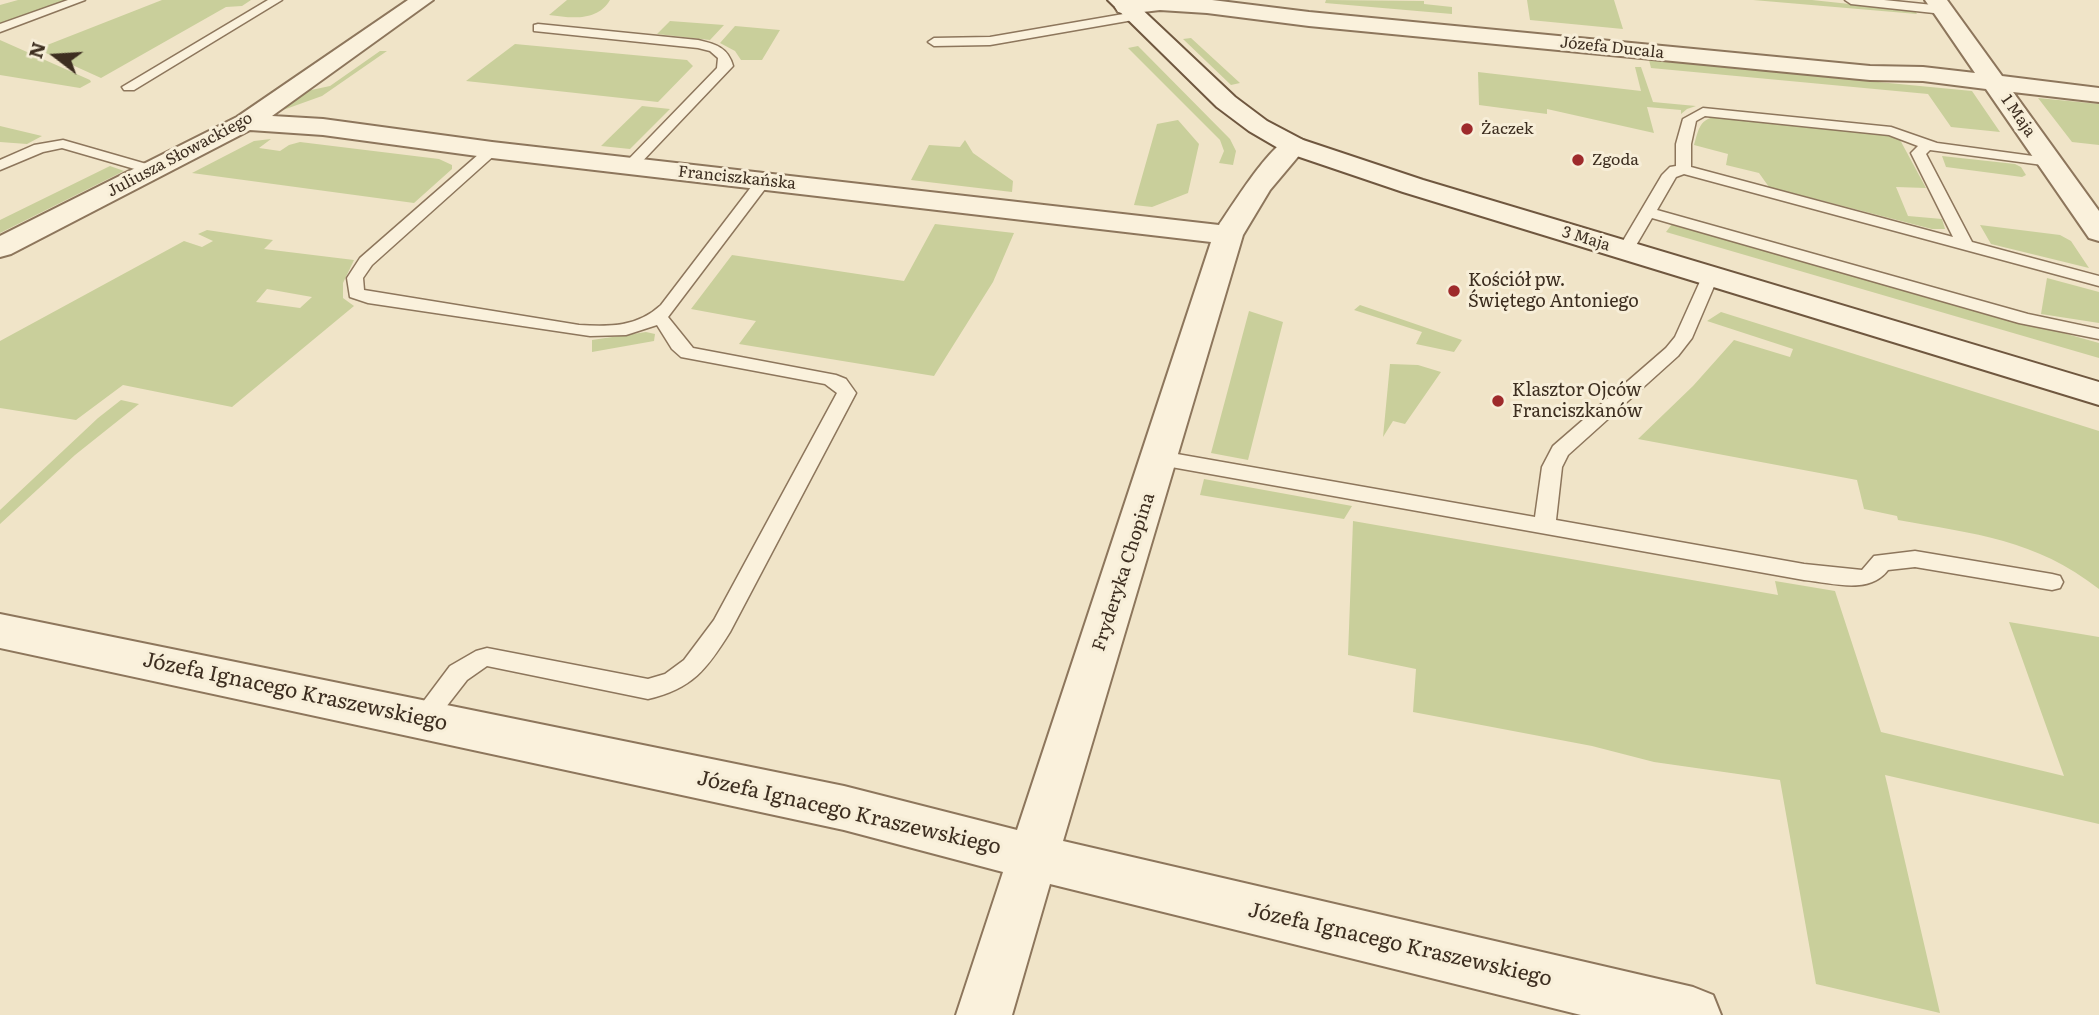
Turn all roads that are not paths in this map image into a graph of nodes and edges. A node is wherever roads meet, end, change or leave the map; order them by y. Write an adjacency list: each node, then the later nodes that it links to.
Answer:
1 (79, 0): 7 (lane)
2 (276, 0): 11 (lane)
3 (422, 0): 13 (street, Juliusza Słowackiego)
4 (1851, 0): 5 (lane)
5 (1940, 5): 10 (street, 1 Maja)
6 (1127, 8): 9 (lane); 10 (street, Józefa Ducala); 15 (street, 3 Maja)
7 (0, 28)
8 (538, 28): 19 (lane)
9 (934, 42)
10 (1994, 82): 12 (street, Józefa Ducala); 17 (street, 1 Maja)
11 (129, 87)
12 (2099, 95)
13 (246, 122): 16 (street, Franciszkańska); 20 (street, Juliusza Słowackiego)
14 (1927, 145): 17 (lane); 21 (lane); 26 (lane)
15 (1294, 146): 25 (street, Fryderyka Chopina); 28 (street, 3 Maja)
16 (492, 150): 19 (street, Franciszkańska); 31 (lane)
17 (2050, 162): 24 (street, 1 Maja)
18 (0, 166): 20 (lane)
19 (629, 166): 22 (street, Franciszkańska)
20 (152, 170): 27 (street, Juliusza Słowackiego)
21 (1684, 170): 23 (lane); 26 (lane)
22 (763, 181): 25 (street, Franciszkańska); 31 (lane)
23 (1648, 212): 28 (lane); 32 (lane)
24 (2099, 232)
25 (1228, 235): 34 (street, Fryderyka Chopina)
26 (1965, 245): 30 (lane)
27 (0, 248)
28 (1625, 251): 29 (street, 3 Maja)
29 (1710, 277): 33 (street, 3 Maja); 35 (lane)
30 (2099, 281)
31 (659, 318): 38 (lane)
32 (2099, 334)
33 (2099, 394)
34 (1160, 458): 35 (lane); 39 (street, Fryderyka Chopina)
35 (1544, 527): 36 (lane)
36 (2052, 582)
37 (0, 631): 38 (street, Józefa Ignacego Kraszewskiego)
38 (424, 718): 39 (street, Józefa Ignacego Kraszewskiego)
39 (1033, 857): 40 (street, Fryderyka Chopina); 41 (street, Józefa Ignacego Kraszewskiego)
40 (984, 1015)
41 (1693, 1015)

